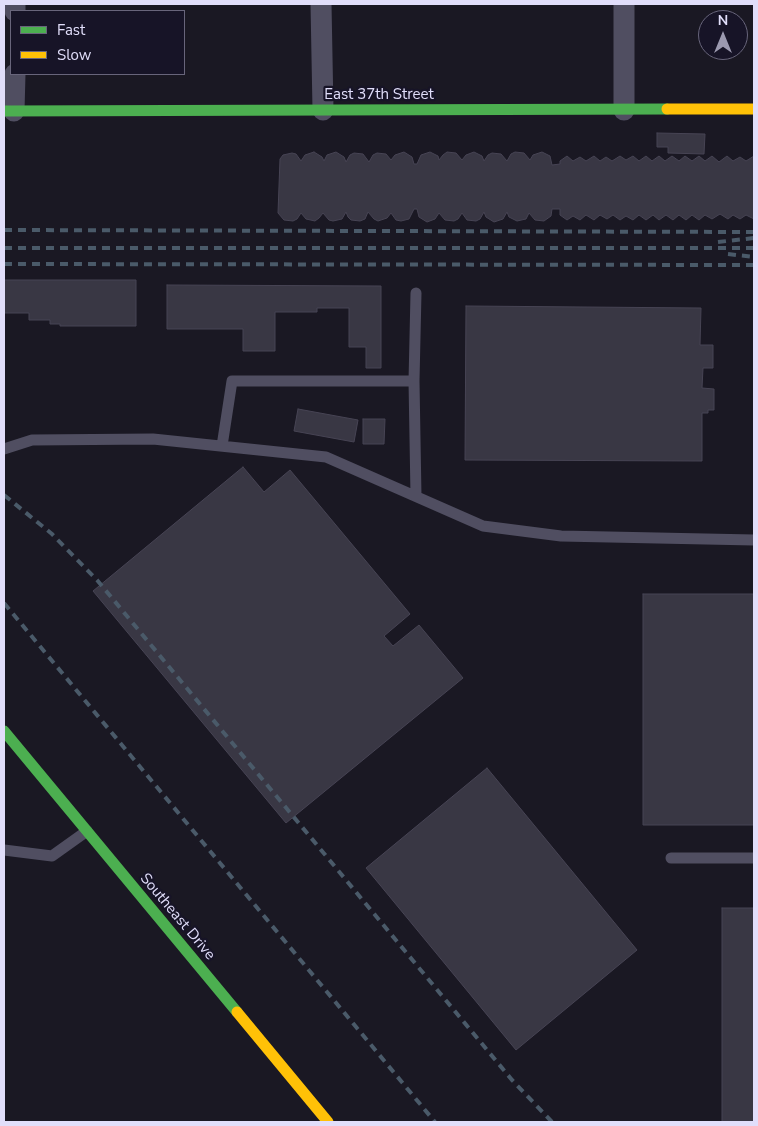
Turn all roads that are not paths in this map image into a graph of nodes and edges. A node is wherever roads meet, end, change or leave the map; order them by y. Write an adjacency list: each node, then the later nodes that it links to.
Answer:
1 (321, 4): 4 (street)
2 (624, 4): 5 (street)
3 (15, 75): 7 (street)
4 (323, 110): 5 (street, East 37th Street); 7 (street, East 37th Street)
5 (624, 110): 6 (street, East 37th Street)
6 (754, 110)
7 (9, 111)
8 (416, 294): 9 (lane)
9 (414, 381): 10 (lane); 12 (lane)
10 (222, 446): 11 (lane); 12 (lane)
11 (4, 449)
12 (416, 496): 13 (lane)
13 (754, 540)
14 (4, 731): 15 (street, Southeast Drive)
15 (87, 831): 16 (lane); 19 (street, Southeast Drive)
16 (4, 850)
17 (671, 858): 18 (lane)
18 (754, 858)
19 (328, 1122)

